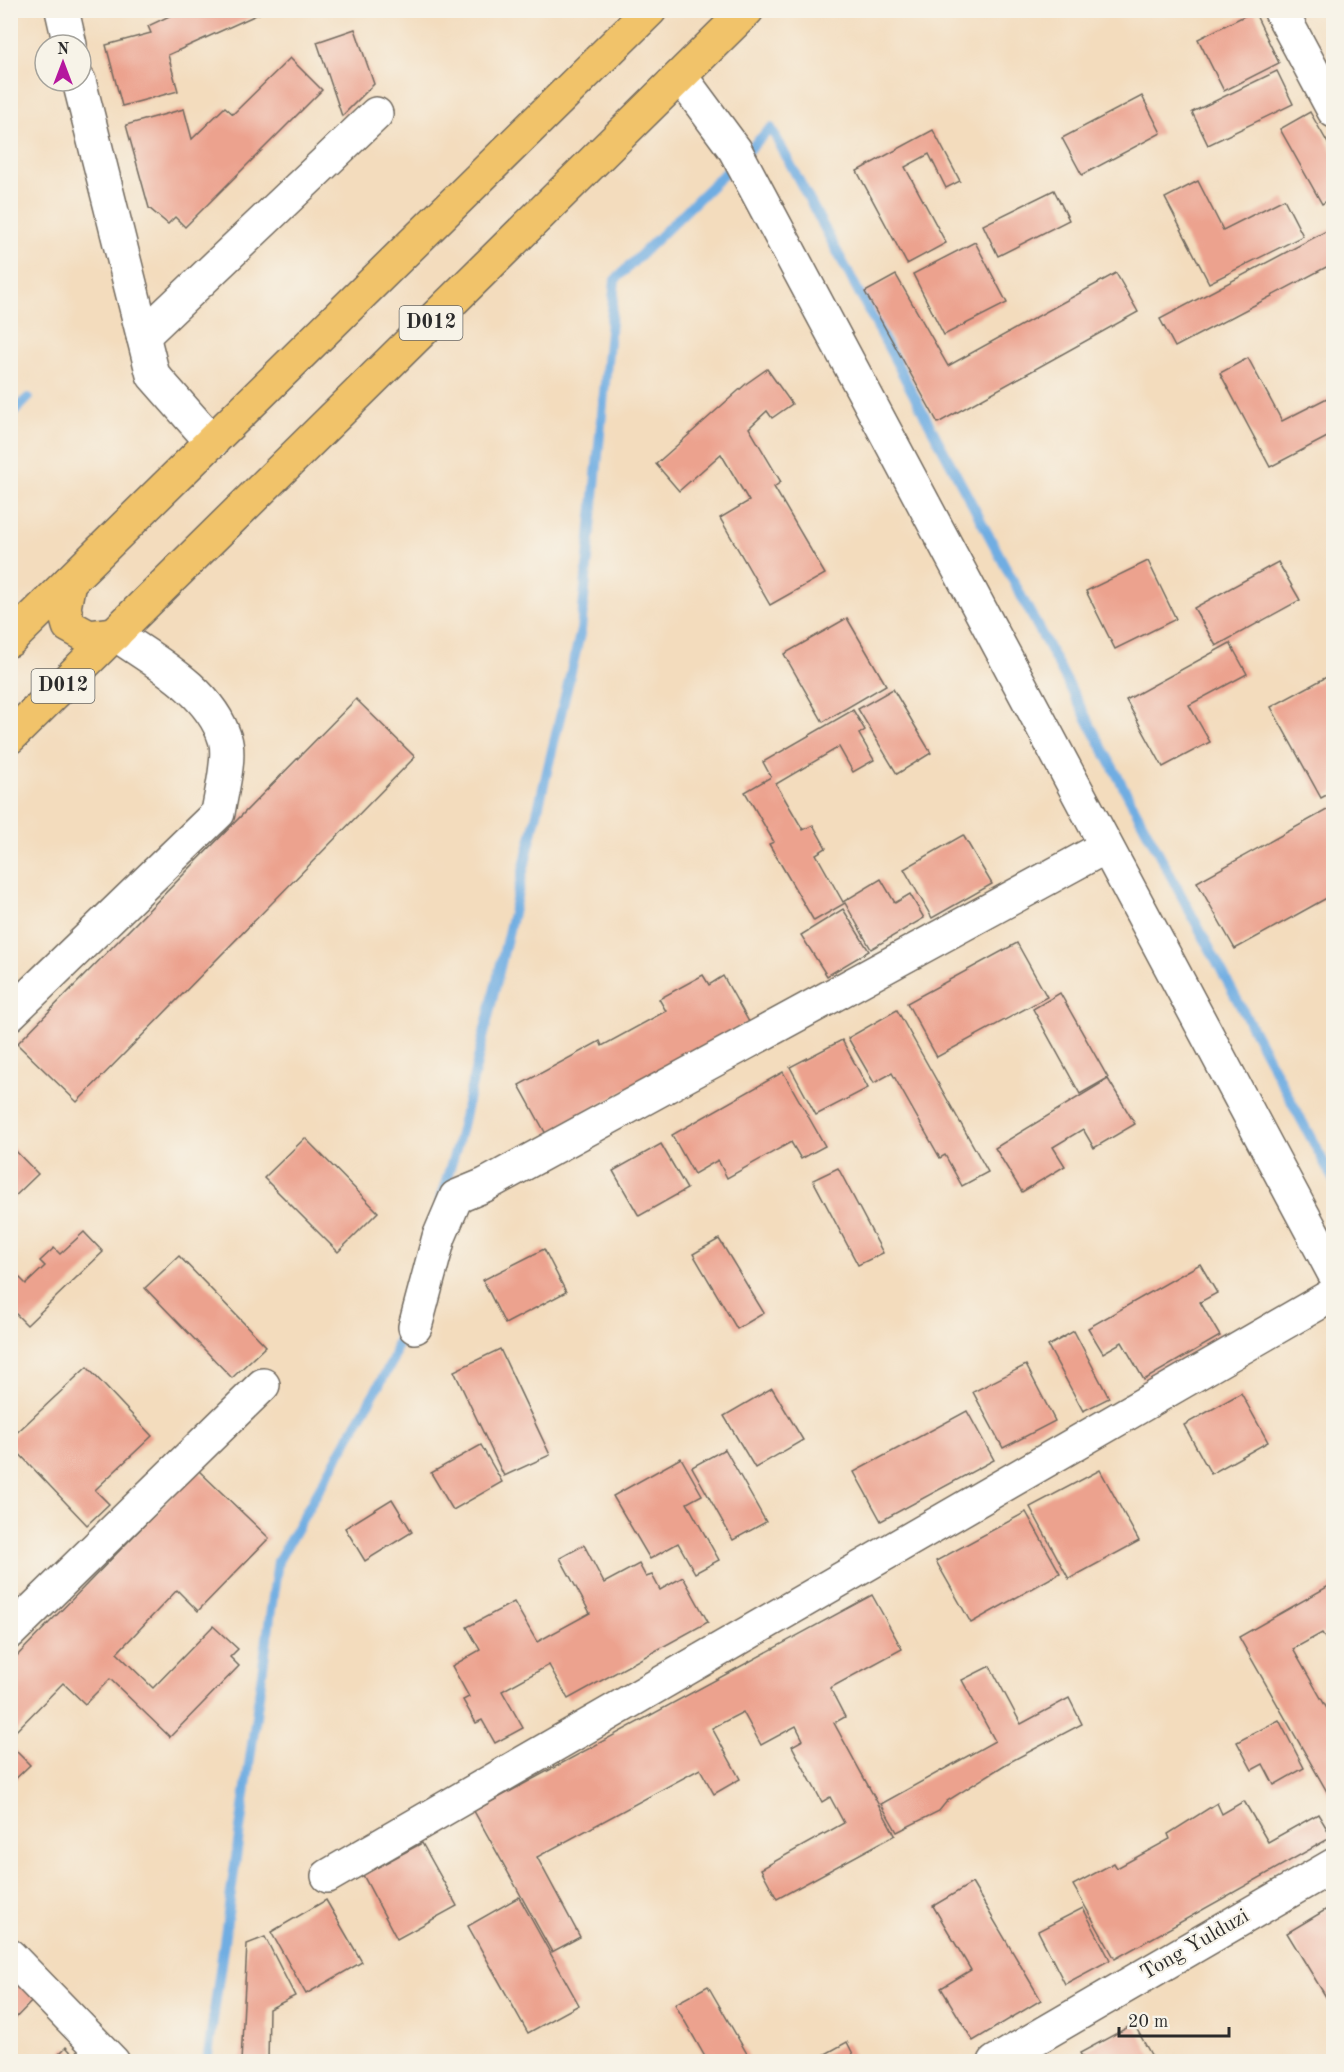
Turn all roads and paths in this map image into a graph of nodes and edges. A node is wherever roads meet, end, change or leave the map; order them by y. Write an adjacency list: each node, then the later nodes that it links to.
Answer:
1 (62, 10): 5 (street)
2 (650, 10): 11 (highway)
3 (747, 10): 6 (highway, D012)
4 (1280, 10): 8 (street)
5 (67, 33)
6 (681, 77): 13 (highway, D012); 16 (street)
7 (82, 93): 10 (street)
8 (1334, 111)
9 (376, 114): 10 (street)
10 (143, 336): 11 (street)
11 (212, 442): 12 (highway)
12 (69, 582): 13 (highway); 14 (highway)
13 (115, 634): 15 (highway, D012); 17 (street)
14 (10, 640)
15 (10, 737)
16 (1105, 847): 18 (street); 20 (street)
17 (10, 1014)
18 (1334, 1273)
19 (1334, 1294): 24 (street)
20 (415, 1327)
21 (263, 1385): 22 (street)
22 (10, 1632)
23 (1334, 1865): 27 (street, Tong Yulduzi)
24 (328, 1876)
25 (10, 1956): 26 (street)
26 (113, 2061)
27 (995, 2061)

